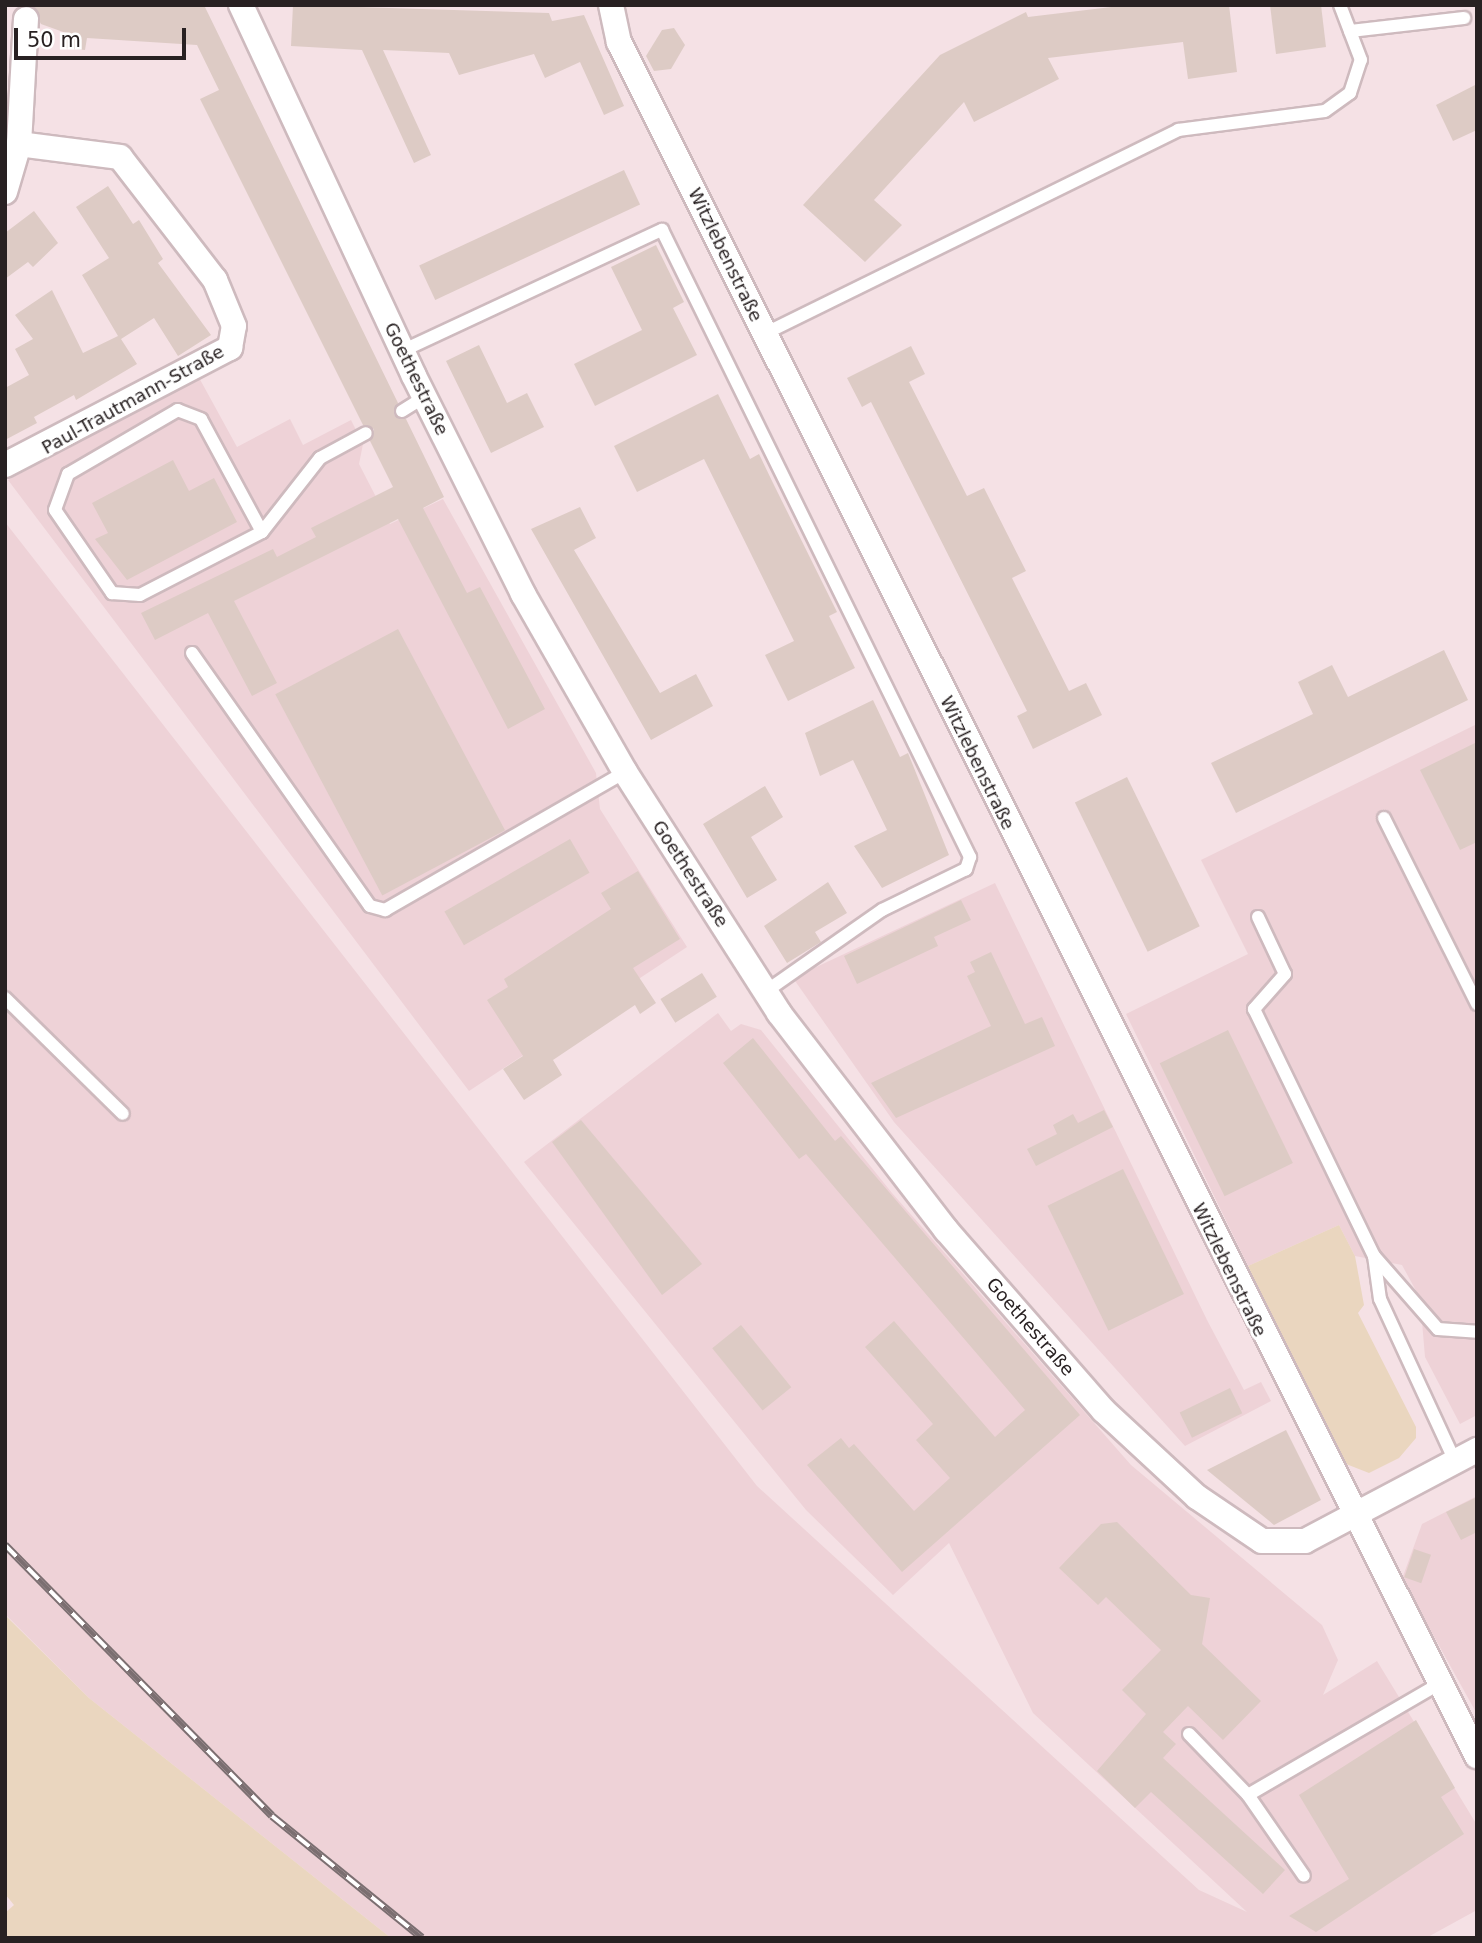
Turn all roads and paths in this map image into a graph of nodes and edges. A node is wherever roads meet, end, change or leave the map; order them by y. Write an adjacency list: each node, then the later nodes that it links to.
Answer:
1 (241, 5): 10 (street, Goethestraße)
2 (611, 5): 9 (street, Witzlebenstraße)
3 (1340, 5): 6 (lane)
4 (1464, 18): 6 (lane)
5 (26, 19): 7 (street)
6 (1350, 31): 9 (lane)
7 (19, 145): 8 (street); 14 (street, Paul-Trautmann-Straße)
8 (5, 192)
9 (764, 334): 27 (street, Witzlebenstraße)
10 (402, 351): 11 (street, Goethestraße); 20 (lane)
11 (424, 397): 12 (lane); 17 (street, Goethestraße)
12 (402, 411)
13 (366, 433): 15 (lane)
14 (5, 465)
15 (262, 532): 15 (lane)
16 (192, 653): 17 (lane)
17 (625, 772): 20 (street, Goethestraße)
18 (1384, 818): 22 (lane)
19 (1258, 917): 24 (lane)
20 (765, 992): 27 (street, Goethestraße)
21 (5, 998): 23 (lane)
22 (1477, 1004)
23 (123, 1114)
24 (1374, 1256): 25 (lane); 26 (lane)
25 (1476, 1332)
26 (1466, 1455): 27 (street, Goethestraße)
27 (1352, 1517): 28 (street, Witzlebenstraße)
28 (1439, 1685): 30 (street, Witzlebenstraße); 31 (lane)
29 (1189, 1734): 31 (lane)
30 (1473, 1741)
31 (1248, 1796): 32 (lane)
32 (1304, 1876)

